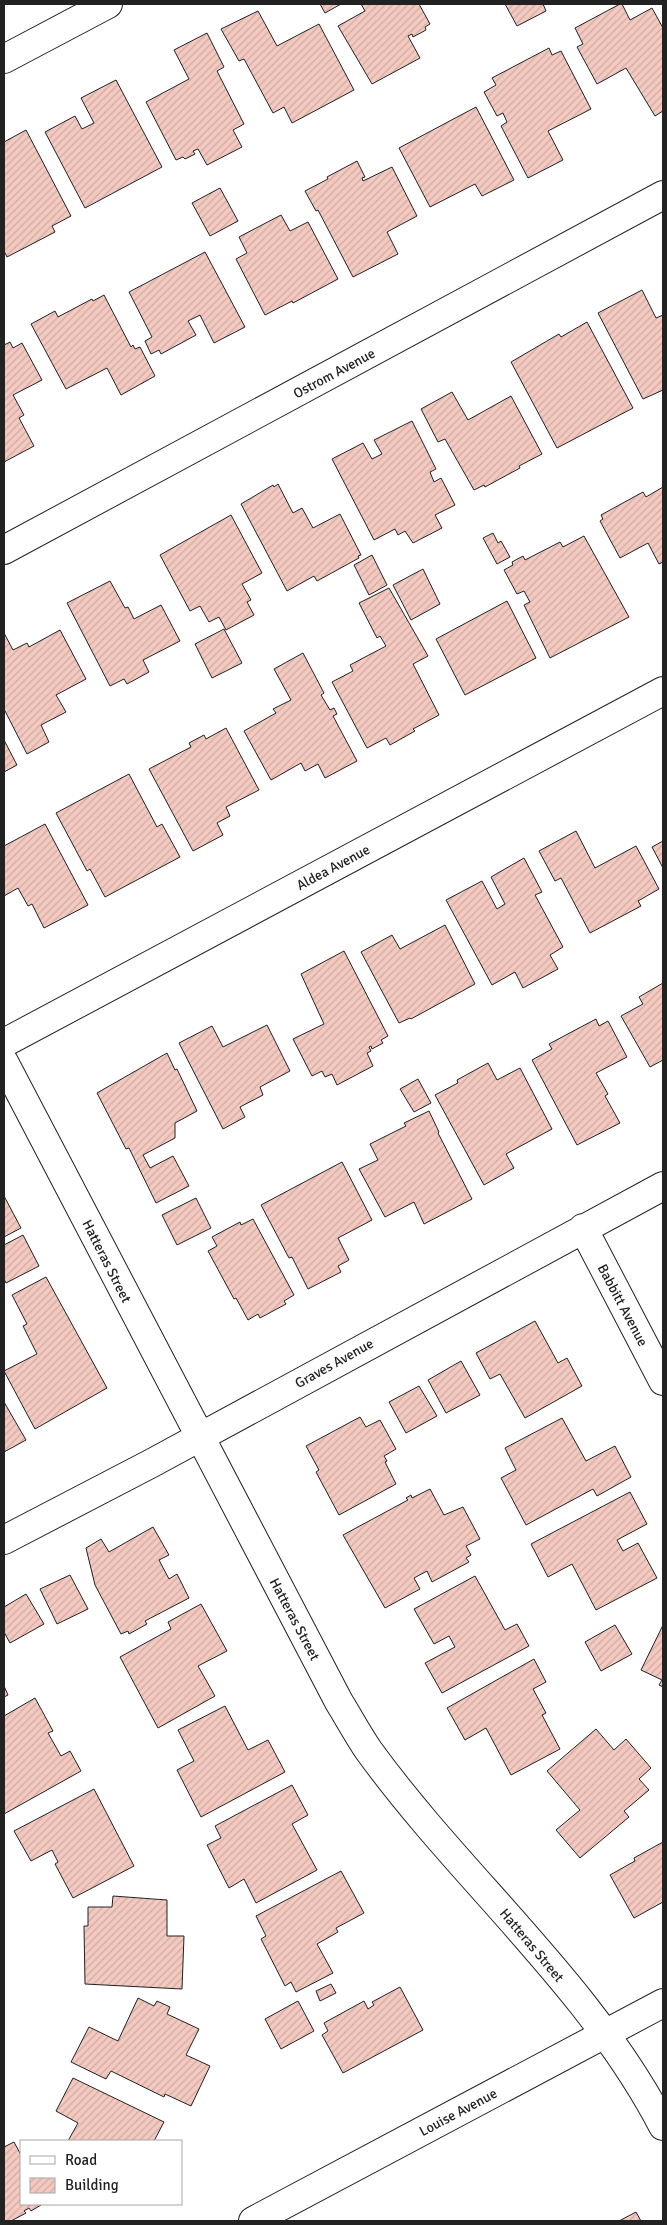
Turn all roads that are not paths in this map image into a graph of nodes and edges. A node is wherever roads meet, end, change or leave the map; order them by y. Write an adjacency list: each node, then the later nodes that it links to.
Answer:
1 (108, 4): 2 (street)
2 (4, 59)
3 (663, 195): 4 (street, Ostrom Avenue)
4 (4, 550)
5 (663, 691): 6 (street, Aldea Avenue)
6 (4, 1043)
7 (4, 1062): 11 (street, Hatteras Street)
8 (663, 1186): 9 (street, Graves Avenue)
9 (583, 1228): 10 (street, Babbitt Avenue); 11 (street, Graves Avenue)
10 (663, 1381)
11 (199, 1437): 12 (street, Graves Avenue); 14 (street, Hatteras Street)
12 (4, 1540)
13 (663, 2003): 14 (street, Louise Avenue)
14 (605, 2034): 15 (street, Hatteras Street); 16 (street, Louise Avenue)
15 (663, 2126)
16 (253, 2221)

